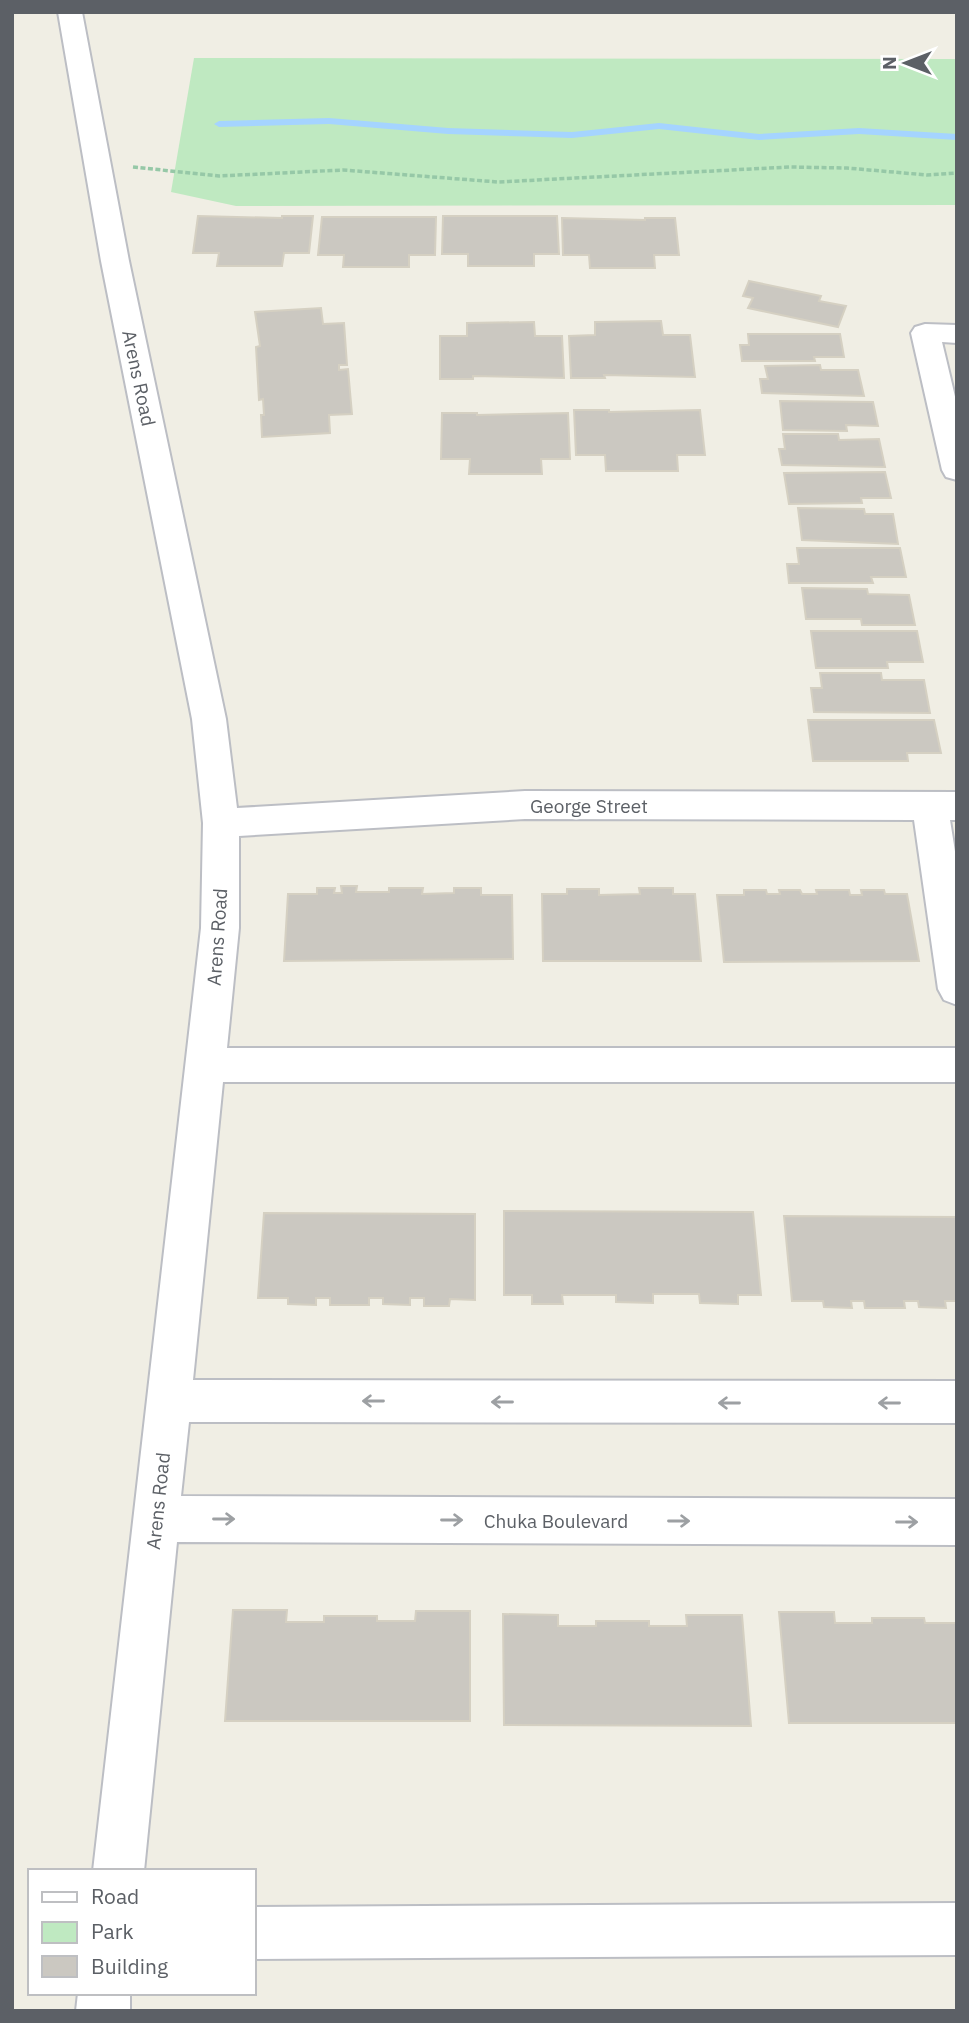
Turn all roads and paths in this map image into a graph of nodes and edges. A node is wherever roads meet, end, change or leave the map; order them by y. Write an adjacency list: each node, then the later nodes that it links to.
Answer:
1 (70, 12): 2 (street, Arens Road)
2 (97, 168): 3 (path); 7 (street, Arens Road)
3 (957, 173)
4 (957, 334): 5 (street)
5 (957, 470)
6 (943, 806): 7 (street, George Street); 8 (street)
7 (221, 823): 9 (street, Arens Road)
8 (957, 989)
9 (205, 1065): 10 (street); 11 (street, Arens Road)
10 (957, 1065)
11 (169, 1401): 12 (street, one-way to 11); 13 (street, Arens Road)
12 (957, 1402)
13 (156, 1519): 14 (street, Chuka Boulevard, one-way to 14); 15 (street, Arens Road)
14 (957, 1522)
15 (118, 1869)
16 (957, 1929): 17 (street)
17 (256, 1933)

